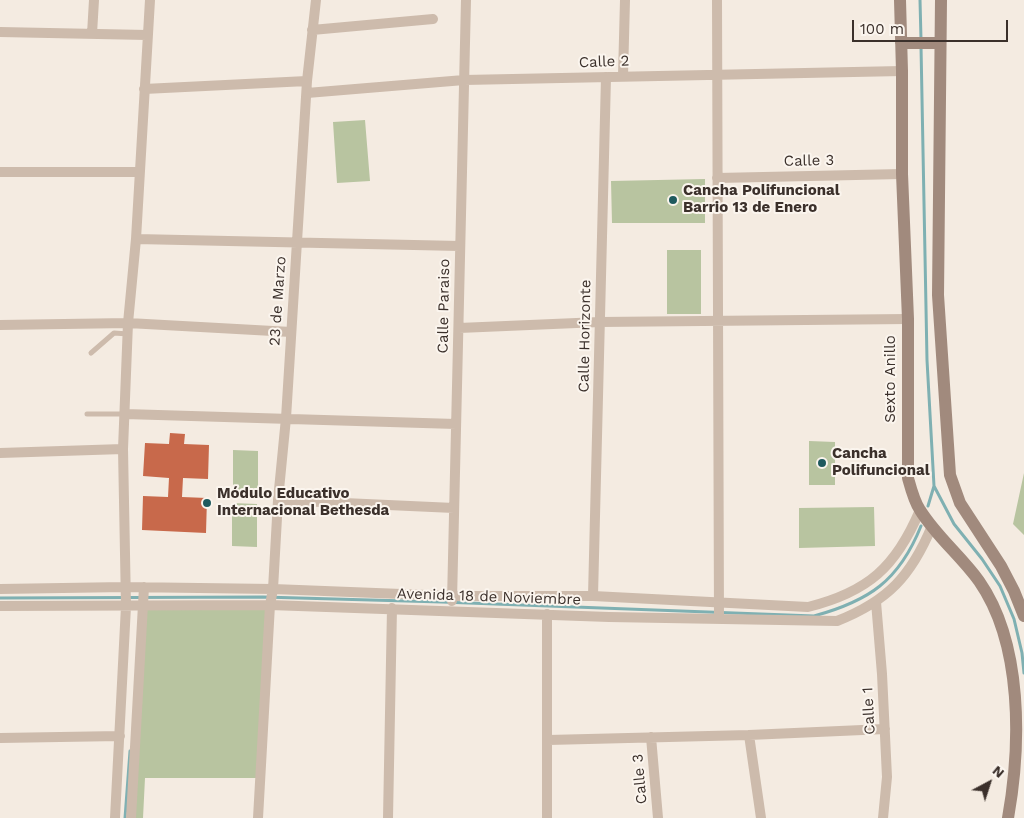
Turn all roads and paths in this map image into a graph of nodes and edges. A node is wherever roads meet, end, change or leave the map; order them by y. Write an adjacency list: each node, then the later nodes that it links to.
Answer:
1 (94, 0): 12 (street)
2 (150, 0): 13 (street)
3 (316, 0): 10 (street, 23 de Marzo)
4 (466, 0): 20 (street, Calle Paraiso)
5 (625, 0): 18 (street)
6 (717, 0): 17 (street)
7 (900, 0): 14 (main road, Sexto Anillo)
8 (940, 0): 15 (main road)
9 (433, 19): 10 (street)
10 (312, 30): 21 (street, 23 de Marzo)
11 (0, 32): 12 (street)
12 (92, 34): 13 (street)
13 (147, 35): 22 (street)
14 (907, 43): 15 (main road); 16 (main road, Sexto Anillo)
15 (936, 43): 62 (main road)
16 (902, 71): 17 (street, Calle 2); 26 (main road, Sexto Anillo)
17 (717, 75): 18 (street, Calle 2); 27 (street)
18 (623, 76): 19 (street, Calle 2)
19 (606, 77): 20 (street, Calle 2); 33 (street, Calle Horizonte)
20 (464, 80): 23 (street, Calle 2); 30 (street, Calle Paraiso)
21 (307, 81): 22 (street); 23 (street, 23 de Marzo)
22 (144, 89): 25 (street)
23 (307, 93): 29 (street, 23 de Marzo)
24 (0, 172): 25 (street)
25 (139, 172): 28 (street)
26 (902, 174): 27 (street, Calle 3); 31 (main road, Sexto Anillo)
27 (717, 178): 32 (street)
28 (136, 239): 29 (street); 35 (street)
29 (297, 242): 30 (street); 37 (street, 23 de Marzo)
30 (460, 246): 36 (street, Calle Paraiso)
31 (908, 319): 32 (street); 47 (main road, Sexto Anillo)
32 (719, 320): 33 (street); 60 (street)
33 (600, 322): 36 (street); 52 (street, Calle Horizonte)
34 (0, 325): 35 (street)
35 (128, 328): 37 (street); 38 (lane); 40 (street)
36 (458, 328): 42 (street, Calle Paraiso)
37 (291, 332): 41 (street, 23 de Marzo)
38 (90, 353)
39 (87, 414): 40 (lane)
40 (125, 414): 41 (street); 43 (street)
41 (286, 418): 42 (street); 45 (street, 23 de Marzo)
42 (456, 424): 46 (street, Calle Paraiso)
43 (123, 449): 44 (street); 50 (street)
44 (0, 453)
45 (278, 500): 46 (street); 53 (street, 23 de Marzo)
46 (454, 508): 56 (street, Calle Paraiso)
47 (920, 510): 48 (main road, Sexto Anillo); 60 (street, Avenida 18 de Noviembre)
48 (932, 526): 54 (street, Avenida 18 de Noviembre); 63 (main road, Sexto Anillo)
49 (0, 589): 50 (street, Avenida 18 de Noviembre)
50 (125, 589): 51 (street, Avenida 18 de Noviembre); 57 (street)
51 (144, 589): 53 (street, Avenida 18 de Noviembre); 55 (street)
52 (593, 596): 56 (street, Avenida 18 de Noviembre); 60 (street, Avenida 18 de Noviembre)
53 (271, 597): 55 (street, Avenida 18 de Noviembre); 56 (street, Avenida 18 de Noviembre); 59 (street, Avenida 18 de Noviembre); 72 (street, 23 de Marzo)
54 (876, 602): 60 (street, Avenida 18 de Noviembre); 64 (street, Calle 1)
55 (142, 604): 57 (street, Avenida 18 de Noviembre); 71 (street)
56 (452, 604): 59 (street, Avenida 18 de Noviembre); 61 (street, Avenida 18 de Noviembre)
57 (127, 605): 58 (street, Avenida 18 de Noviembre); 66 (street)
58 (0, 606)
59 (392, 608): 73 (street)
60 (719, 611): 61 (street, Avenida 18 de Noviembre)
61 (547, 614): 69 (street)
62 (1024, 616)
63 (1020, 701): 78 (main road, Sexto Anillo)
64 (885, 729): 65 (street); 77 (street, Calle 1)
65 (749, 735): 67 (street); 76 (street)
66 (120, 736): 68 (street); 70 (street)
67 (651, 737): 69 (street); 75 (street, Calle 3)
68 (0, 738)
69 (548, 740): 74 (street)
70 (115, 818)
71 (131, 818)
72 (258, 818)
73 (388, 818)
74 (547, 818)
75 (658, 818)
76 (761, 818)
77 (883, 818)
78 (1008, 818)

